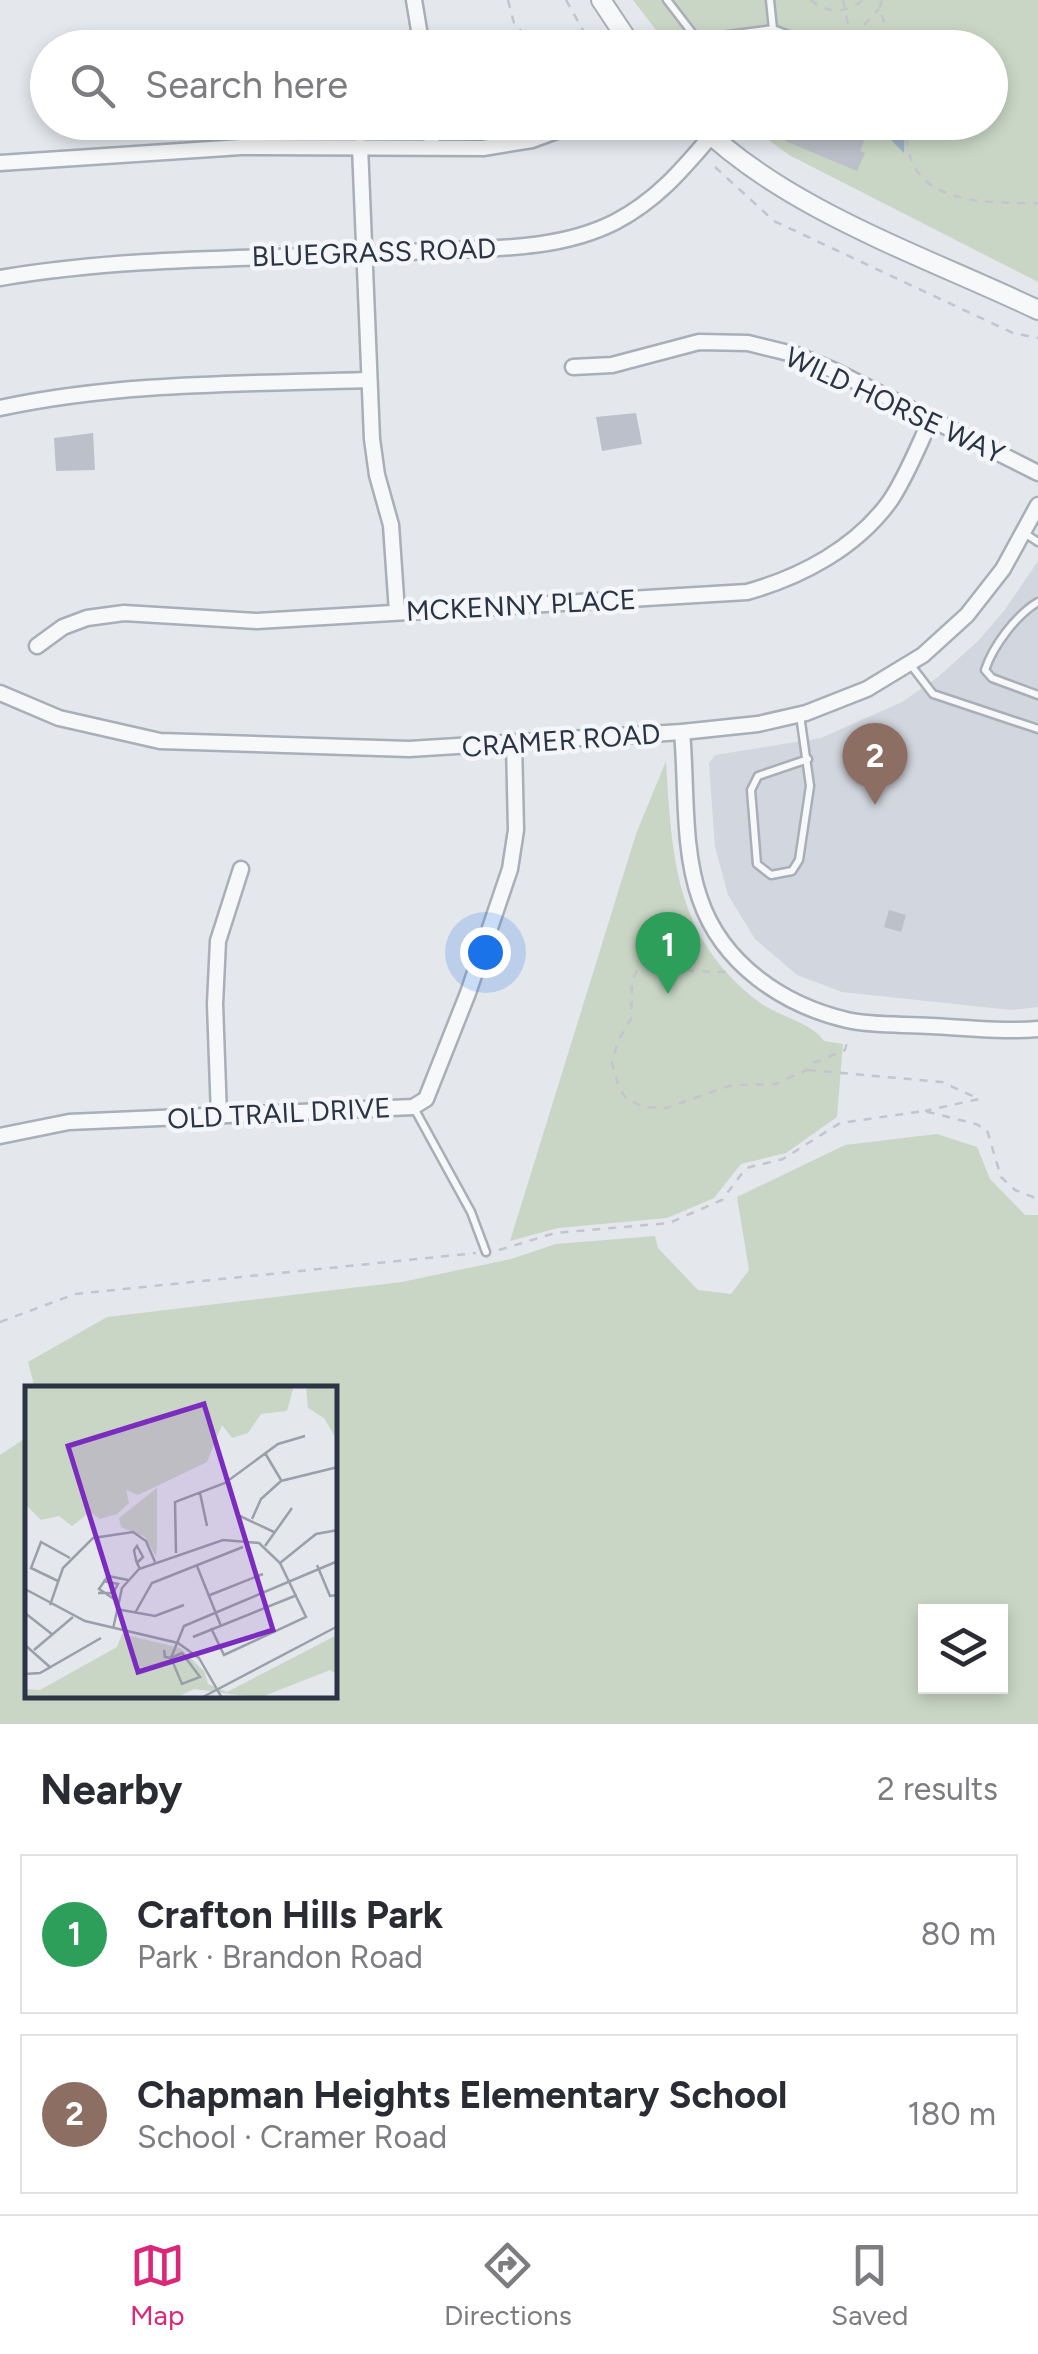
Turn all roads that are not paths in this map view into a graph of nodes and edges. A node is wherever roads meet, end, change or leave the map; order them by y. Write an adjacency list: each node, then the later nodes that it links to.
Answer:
1 (414, 0): 6 (street)
2 (602, 0): 7 (street)
3 (667, 0): 8 (lane)
4 (770, 0): 5 (lane)
5 (773, 28): 9 (lane); 10 (lane)
6 (419, 30)
7 (621, 30)
8 (690, 30)
9 (760, 30)
10 (778, 30)
11 (431, 140): 16 (street)
12 (532, 140): 16 (street)
13 (699, 140): 18 (street, BLUEGRASS ROAD)
14 (719, 140): 20 (street)
15 (360, 146): 16 (street); 17 (street); 18 (street)
16 (432, 147)
17 (0, 163)
18 (364, 255): 19 (street, BLUEGRASS ROAD); 22 (street)
19 (0, 278)
20 (1038, 310)
21 (573, 367): 24 (street, WILD HORSE WAY)
22 (367, 380): 23 (street); 30 (street)
23 (0, 408)
24 (932, 417): 25 (street, WILD HORSE WAY); 30 (street, MCKENNY PLACE)
25 (1038, 473)
26 (1038, 505): 27 (street, CRAMER ROAD)
27 (1023, 532): 28 (lane); 32 (street, CRAMER ROAD)
28 (1038, 542)
29 (1038, 602): 34 (lane)
30 (398, 612): 31 (street, MCKENNY PLACE)
31 (37, 646)
32 (909, 663): 35 (street, CRAMER ROAD); 36 (lane)
33 (0, 693): 38 (street, CRAMER ROAD)
34 (1038, 695)
35 (800, 714): 37 (street, CRAMER ROAD); 39 (lane)
36 (1038, 729)
37 (682, 732): 38 (street, CRAMER ROAD); 41 (street)
38 (514, 744): 42 (street, OLD TRAIL DRIVE)
39 (808, 759): 39 (lane)
40 (241, 869): 43 (street)
41 (1038, 1029)
42 (414, 1107): 43 (street, OLD TRAIL DRIVE); 45 (lane)
43 (220, 1116): 44 (street, OLD TRAIL DRIVE)
44 (0, 1136)
45 (486, 1252)

